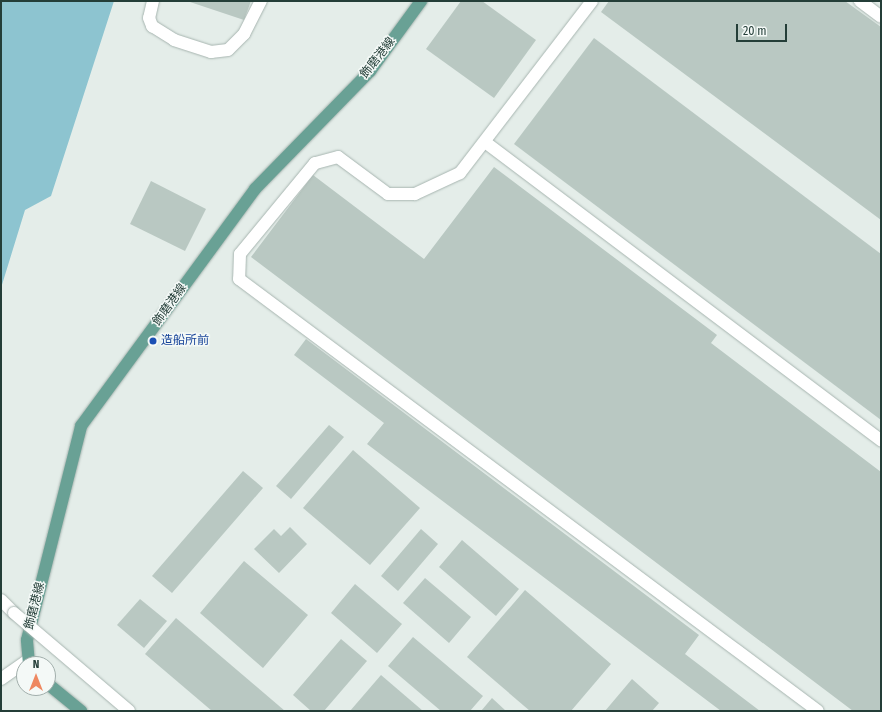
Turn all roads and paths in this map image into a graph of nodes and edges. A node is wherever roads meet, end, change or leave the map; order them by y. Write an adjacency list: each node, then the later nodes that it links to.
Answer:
1 (153, 1): 2 (street)
2 (261, 1)
3 (422, 1): 10 (main road, 飾磨港線)
4 (592, 1): 7 (street)
5 (860, 1): 6 (street)
6 (881, 17)
7 (485, 142): 8 (street); 16 (street)
8 (881, 440)
9 (1, 600): 15 (street, bridge)
10 (28, 656)
11 (16, 670): 12 (street)
12 (1, 679)
13 (56, 691): 14 (main road)
14 (81, 711)
15 (129, 711)
16 (818, 711)

